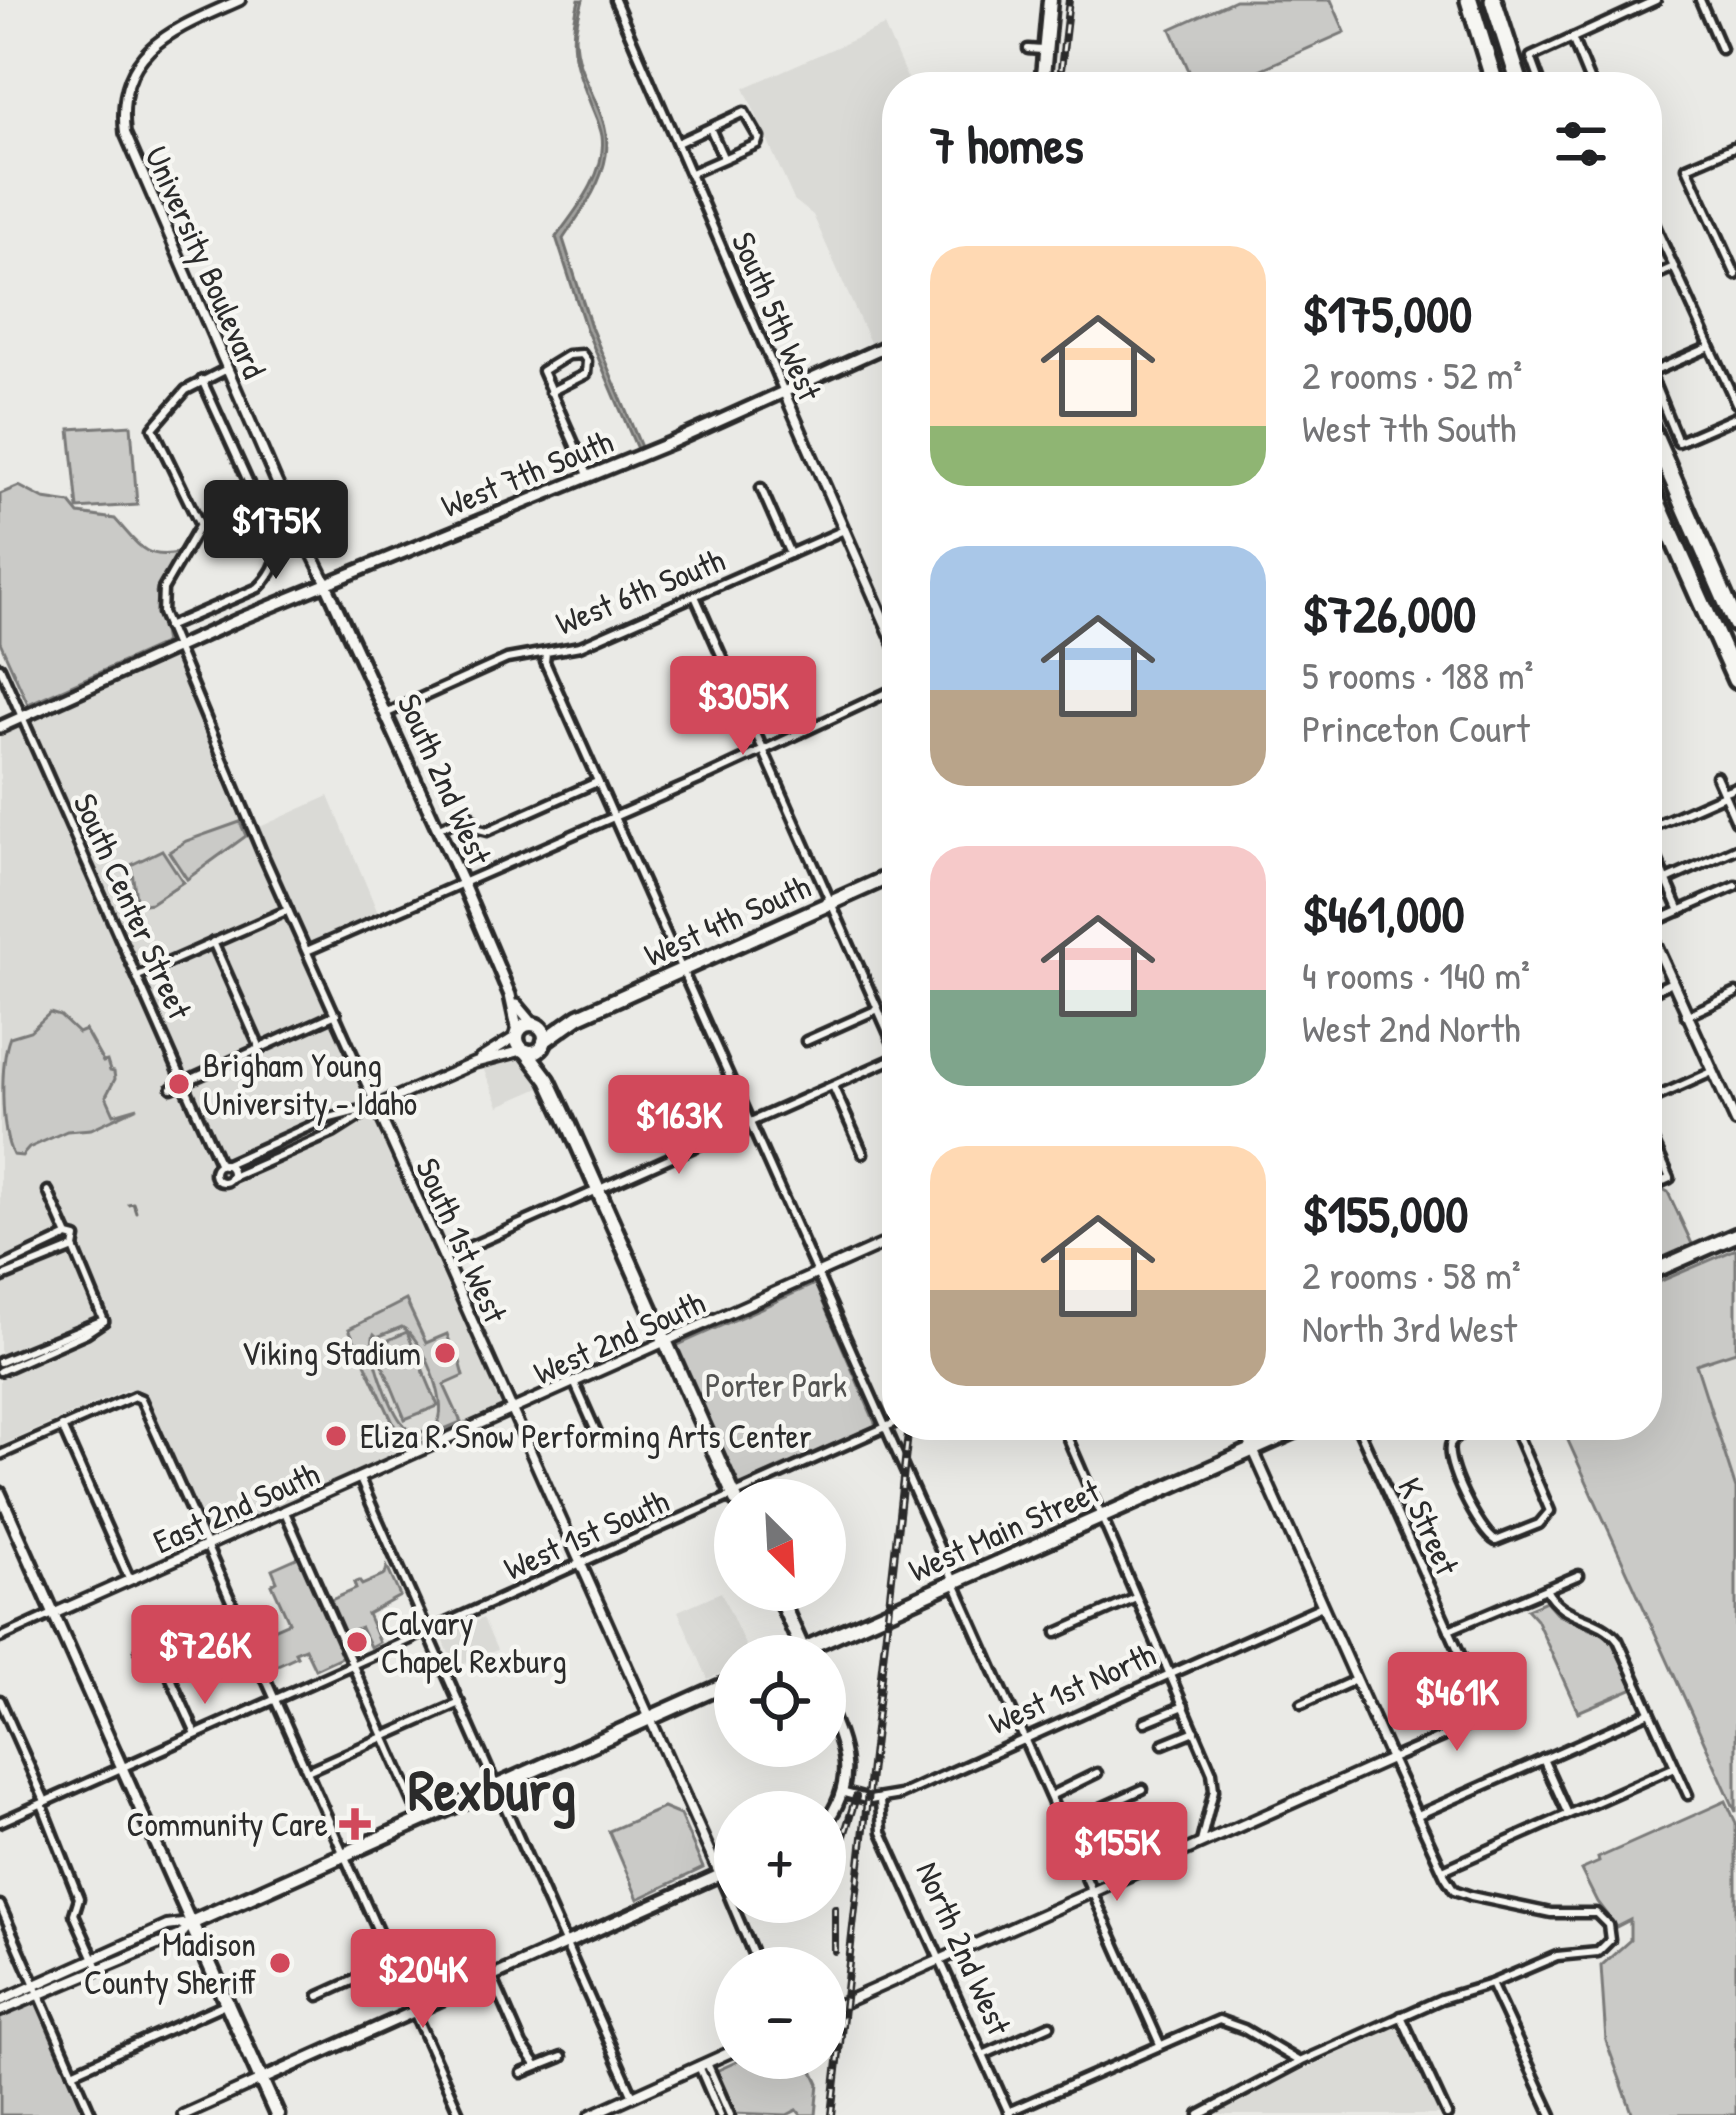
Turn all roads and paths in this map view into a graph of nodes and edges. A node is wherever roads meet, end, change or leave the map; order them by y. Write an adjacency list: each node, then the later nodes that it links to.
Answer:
1 (240, 0): 29 (street, University Boulevard)
2 (615, 0): 18 (street, South 5th West)
3 (1050, 0): 11 (main road)
4 (1468, 0): 13 (highway)
5 (1493, 0): 14 (highway)
6 (1656, 0): 8 (street)
7 (1700, 0): 10 (street)
8 (1573, 38): 15 (street); 16 (street)
9 (1028, 49): 11 (street)
10 (1721, 49)
11 (1046, 50): 12 (main road)
12 (1044, 72)
13 (1491, 72)
14 (1516, 72)
15 (1536, 72)
16 (1586, 72)
17 (710, 128): 18 (street); 20 (street); 20 (street)
18 (677, 143): 21 (street, South 5th West)
19 (1736, 146): 25 (street)
20 (724, 158): 21 (street)
21 (690, 173): 32 (street, South 5th West)
22 (1662, 241): 23 (street)
23 (1674, 267): 24 (street); 26 (street)
24 (1662, 272)
25 (1736, 275)
26 (1710, 346): 28 (street); 34 (street)
27 (882, 347): 32 (main road, West 7th South)
28 (1662, 364)
29 (226, 369): 30 (street); 44 (street, University Boulevard)
30 (202, 380): 39 (street); 41 (street)
31 (550, 392): 31 (street); 37 (street)
32 (784, 392): 37 (main road, West 7th South); 42 (street, South 5th West)
33 (1662, 403): 35 (street)
34 (1736, 403)
35 (1736, 417)
36 (1662, 454): 47 (highway)
37 (589, 477): 44 (main road, West 7th South)
38 (761, 488): 43 (street)
39 (262, 512): 41 (street); 48 (street)
40 (1662, 514): 52 (highway)
41 (200, 525): 48 (street)
42 (844, 530): 43 (street, West 6th South); 46 (street, South 5th West)
43 (790, 554): 45 (street, West 6th South)
44 (328, 586): 49 (main road, West 7th South); 54 (main road, South 2nd West)
45 (695, 596): 50 (street, West 6th South); 57 (street)
46 (882, 616)
47 (1736, 624)
48 (166, 628): 49 (street, South 1st West)
49 (175, 649): 55 (main road, West 7th South); 73 (street, South 1st West)
50 (546, 653): 54 (street, West 6th South); 59 (street)
51 (0, 667): 55 (street, South Center Street)
52 (1736, 680)
53 (882, 695): 57 (street)
54 (386, 714): 65 (main road, South 2nd West)
55 (23, 717): 56 (main road, West 7th South); 80 (street, South Center Street)
56 (0, 727)
57 (762, 751): 62 (street); 72 (street)
58 (1716, 776): 61 (street)
59 (597, 782): 62 (street); 65 (street)
60 (1736, 787): 61 (street)
61 (1724, 793): 63 (street); 64 (street)
62 (612, 818): 70 (street); 79 (street)
63 (1736, 821)
64 (1662, 825)
65 (439, 828): 70 (main road, South 2nd West)
66 (1736, 849): 69 (street)
67 (1662, 874): 69 (street)
68 (882, 880): 72 (main road, West 4th South)
69 (1666, 880): 74 (street)
70 (462, 882): 77 (street); 84 (main road, South 2nd West)
71 (1736, 886): 74 (street)
72 (831, 903): 79 (main road, West 4th South); 85 (street)
73 (288, 910): 76 (street); 77 (street, South 1st West)
74 (1680, 911): 75 (street)
75 (1662, 919)
76 (213, 942): 80 (street); 94 (street)
77 (309, 950): 86 (street, South 1st West)
78 (1662, 959): 81 (street)
79 (680, 969): 87 (main road, West 4th South); 106 (street)
80 (138, 976): 100 (street, South Center Street)
81 (1672, 982): 82 (street); 88 (street)
82 (1662, 987)
83 (1736, 993): 88 (street)
84 (510, 995): 90 (main road, South 2nd West); 91 (main road, South 2nd West)
85 (878, 1010): 89 (street); 92 (street)
86 (336, 1014): 94 (street); 105 (street, South 1st West)
87 (579, 1016): 90 (main road, West 4th South); 93 (main road, West 4th South)
88 (1686, 1016): 98 (street)
89 (882, 1019)
90 (535, 1024): 91 (main road); 93 (main road)
91 (517, 1034): 95 (main road); 97 (street)
92 (806, 1041)
93 (544, 1042): 95 (main road); 99 (main road)
94 (260, 1048): 100 (street)
95 (525, 1050): 97 (street); 99 (main road)
96 (882, 1061): 101 (street)
97 (474, 1063): 105 (street)
98 (1712, 1072): 104 (street); 107 (street)
99 (548, 1080): 112 (main road)
100 (184, 1082): 102 (street); 110 (street, South Center Street)
101 (832, 1086): 106 (street); 108 (street)
102 (172, 1088)
103 (647, 1090): 109 (street)
104 (1662, 1094)
105 (376, 1106): 110 (street); 111 (street); 118 (street, South 1st West)
106 (752, 1122): 109 (street); 121 (street)
107 (1736, 1123)
108 (862, 1153)
109 (676, 1155): 112 (street)
110 (222, 1165): 111 (street); 111 (street)
111 (230, 1178)
112 (598, 1190): 118 (street); 124 (main road)
113 (49, 1191): 115 (street)
114 (1736, 1235): 119 (main road)
115 (66, 1238): 117 (street); 120 (street)
116 (882, 1244): 121 (street, West 2nd South)
117 (74, 1248): 122 (street); 123 (street)
118 (444, 1258): 128 (street, South 1st West)
119 (1662, 1267)
120 (0, 1268)
121 (818, 1272): 124 (street, West 2nd South); 129 (street)
122 (0, 1278)
123 (104, 1321): 125 (street); 126 (street)
124 (664, 1344): 127 (street, West 2nd South); 143 (main road)
125 (0, 1362)
126 (0, 1372)
127 (575, 1384): 128 (street, West 2nd South); 132 (street)
128 (512, 1411): 142 (street, West 2nd South); 150 (street, South 1st West)
129 (882, 1417)
130 (62, 1427): 141 (street); 149 (street); 152 (street)
131 (882, 1428): 144 (street, West 1st South)
132 (599, 1438)
133 (892, 1440): 153 (street)
134 (1069, 1440): 148 (street)
135 (1249, 1440): 140 (street)
136 (1275, 1440): 140 (main road, West Main Street)
137 (1365, 1440): 158 (street, K Street)
138 (1453, 1440): 139 (street)
139 (1520, 1440)
140 (1253, 1450): 148 (main road, West Main Street); 156 (street)
141 (0, 1455)
142 (360, 1479): 147 (street, East 2nd South); 159 (street)
143 (727, 1479)
144 (773, 1479)
145 (0, 1493): 157 (main road)
146 (714, 1506): 150 (street, West 1st South)
147 (285, 1512): 149 (street, East 2nd South); 164 (street)
148 (1102, 1516): 153 (main road, West Main Street); 155 (street)
149 (207, 1546): 152 (street, East 2nd South); 168 (street)
150 (580, 1563): 159 (street, West 1st South); 174 (street, South 1st West)
151 (1579, 1575): 154 (street)
152 (130, 1580): 157 (street, East 2nd South)
153 (956, 1582): 161 (main road, West Main Street); 179 (street)
154 (1546, 1589): 158 (street); 173 (street)
155 (1136, 1598): 160 (street); 165 (street)
156 (1322, 1606): 165 (street, West 1st North); 166 (street)
157 (53, 1614): 162 (street, East 2nd South); 184 (main road)
158 (1449, 1630): 181 (street, K Street)
159 (427, 1631): 164 (street, West 1st South); 170 (street)
160 (1058, 1633)
161 (843, 1635)
162 (0, 1638)
163 (140, 1652): 177 (street)
164 (352, 1665): 168 (street, West 1st South); 178 (street)
165 (1169, 1674): 172 (street); 179 (street, West 1st North)
166 (1355, 1680): 171 (street); 181 (street)
167 (714, 1689): 174 (main road)
168 (274, 1699): 177 (street, West 1st South); 185 (street)
169 (0, 1700): 193 (street)
170 (460, 1703): 178 (street); 187 (street)
171 (1302, 1704)
172 (1184, 1706): 175 (street); 176 (street)
173 (1650, 1712): 182 (street); 183 (street)
174 (649, 1718): 187 (main road); 201 (street, South 1st West)
175 (1145, 1722)
176 (1195, 1730): 180 (street); 199 (street)
177 (196, 1734): 184 (street, West 1st South)
178 (383, 1737): 185 (street); 196 (street)
179 (1024, 1738): 191 (street); 192 (street, West 1st North)
180 (1163, 1744)
181 (1391, 1759): 195 (street); 199 (street)
182 (1543, 1759): 194 (street); 195 (street)
183 (1675, 1767): 190 (street); 194 (street)
184 (122, 1768): 193 (street, West 1st South); 206 (main road)
185 (307, 1771): 200 (street)
186 (1097, 1773): 191 (street)
187 (497, 1786): 196 (main road); 207 (street)
188 (1143, 1789): 198 (street)
189 (846, 1793): 192 (street)
190 (1688, 1795)
191 (1050, 1796): 198 (street)
192 (880, 1800): 209 (street, North 2nd West)
193 (43, 1803): 197 (street, West 1st South); 208 (street)
194 (1568, 1814): 202 (street)
195 (1417, 1815): 202 (street)
196 (421, 1820): 200 (main road)
197 (0, 1822)
198 (1063, 1825): 204 (street)
199 (1202, 1843): 204 (street)
200 (344, 1855): 206 (main road); 210 (street)
201 (714, 1862)
202 (1442, 1870): 213 (street)
203 (714, 1878): 207 (main road)
204 (1092, 1891): 209 (street); 224 (street)
205 (0, 1906): 214 (street)
206 (191, 1923): 208 (street); 211 (street); 219 (main road)
207 (566, 1943): 212 (main road); 234 (street)
208 (93, 1958): 211 (street); 214 (street)
209 (938, 1959): 218 (street); 225 (street, North 2nd West)
210 (393, 1964): 216 (street); 221 (street)
211 (99, 1970): 215 (street)
212 (492, 1976): 221 (main road); 230 (street)
213 (1491, 1984): 222 (street); 244 (street)
214 (35, 1985): 215 (street); 217 (street)
215 (40, 1996): 220 (street); 231 (street)
216 (319, 1996)
217 (0, 2001)
218 (846, 2001)
219 (227, 2003): 231 (street); 233 (main road)
220 (0, 2011)
221 (414, 2011): 233 (main road); 239 (street)
222 (1401, 2016): 228 (street); 243 (street)
223 (1050, 2025): 225 (street)
224 (1160, 2044): 228 (street); 235 (street)
225 (983, 2055): 235 (street, North 2nd West)
226 (562, 2056): 230 (street)
227 (714, 2060): 229 (street)
228 (1302, 2061): 242 (street)
229 (703, 2065): 234 (street); 241 (street)
230 (537, 2066): 232 (street)
231 (74, 2072): 236 (street)
232 (522, 2073)
233 (261, 2080): 237 (street); 238 (main road)
234 (634, 2096): 240 (street)
235 (1009, 2114)
236 (92, 2115)
237 (183, 2115)
238 (277, 2115)
239 (460, 2115)
240 (591, 2115)
241 (725, 2115)
242 (1200, 2115)
243 (1447, 2115)
244 (1552, 2115)

